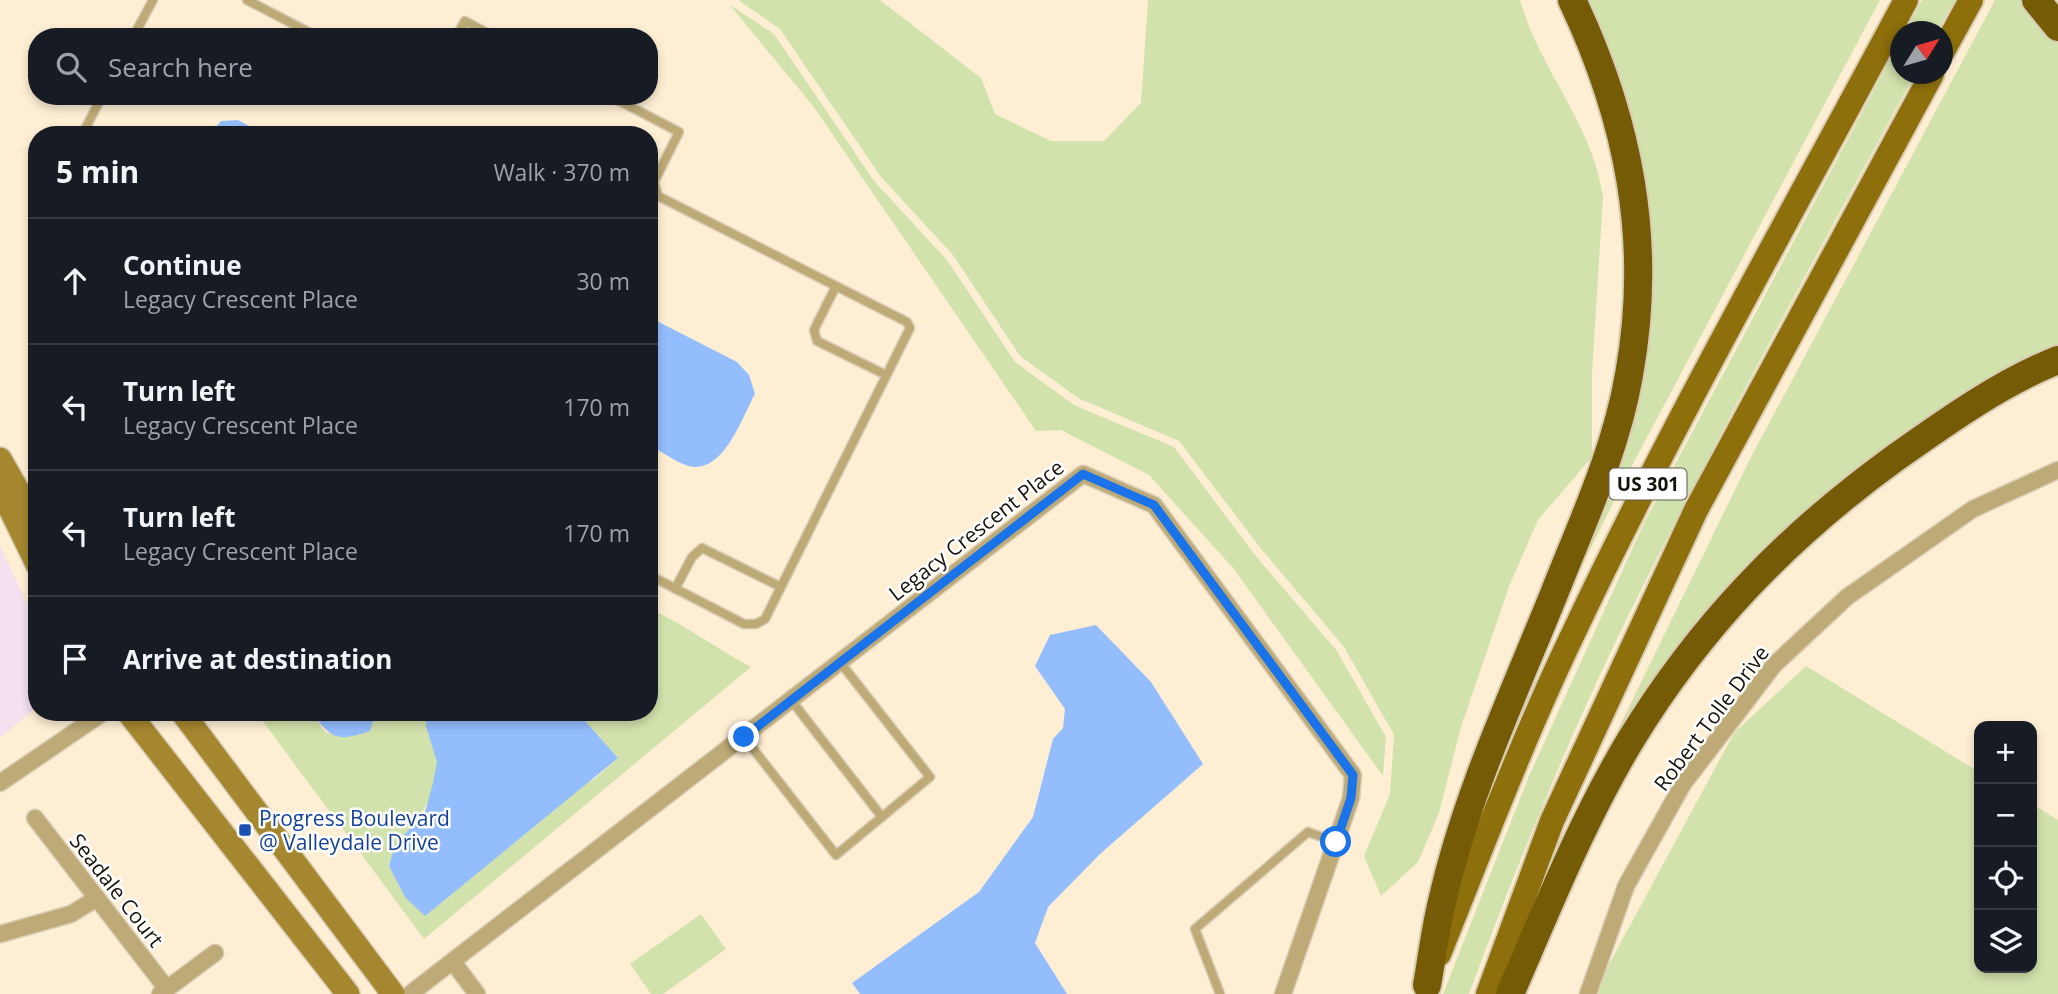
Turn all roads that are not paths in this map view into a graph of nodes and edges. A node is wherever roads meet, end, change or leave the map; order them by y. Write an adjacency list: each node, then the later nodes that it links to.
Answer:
1 (153, 0): 8 (lane)
2 (247, 0): 9 (lane)
3 (1572, 0): 44 (highway)
4 (1906, 0): 44 (main road, US 301)
5 (1971, 0): 12 (main road)
6 (2036, 0): 7 (highway)
7 (2058, 27)
8 (139, 28)
9 (301, 28)
10 (461, 28): 11 (lane)
11 (478, 28)
12 (1953, 33)
13 (1926, 84): 52 (main road, US 301)
14 (97, 105): 16 (lane)
15 (627, 105): 17 (lane)
16 (87, 126)
17 (658, 173)
18 (658, 196): 19 (lane)
19 (836, 286): 21 (lane); 21 (lane)
20 (2058, 360): 53 (highway)
21 (886, 375): 28 (lane)
22 (0, 459): 25 (main road)
23 (2058, 470): 54 (street, Robert Tolle Drive)
24 (0, 488): 26 (main road)
25 (28, 508)
26 (28, 546)
27 (658, 580): 29 (lane)
28 (781, 587): 29 (lane); 29 (lane)
29 (675, 589)
30 (840, 662): 31 (street, Legacy Crescent Place); 37 (lane); 39 (street, Legacy Crescent Place)
31 (791, 700): 35 (street, Legacy Crescent Place); 37 (lane)
32 (91, 721): 36 (street)
33 (135, 721): 46 (main road)
34 (189, 721): 47 (main road)
35 (744, 737): 37 (lane); 43 (street, Legacy Crescent Place)
36 (0, 783)
37 (883, 817)
38 (35, 818): 40 (street, Seadale Court)
39 (1336, 842): 50 (lane); 51 (street, Legacy Crescent Place)
40 (97, 898): 41 (street); 45 (street, Seadale Court)
41 (0, 934)
42 (215, 953): 45 (street)
43 (453, 962): 48 (street, Legacy Crescent Place); 49 (street)
44 (1425, 990)
45 (163, 991)
46 (348, 994)
47 (393, 994)
48 (410, 994)
49 (477, 994)
50 (1220, 994)
51 (1283, 994)
52 (1488, 994)
53 (1510, 994)
54 (1588, 994)

